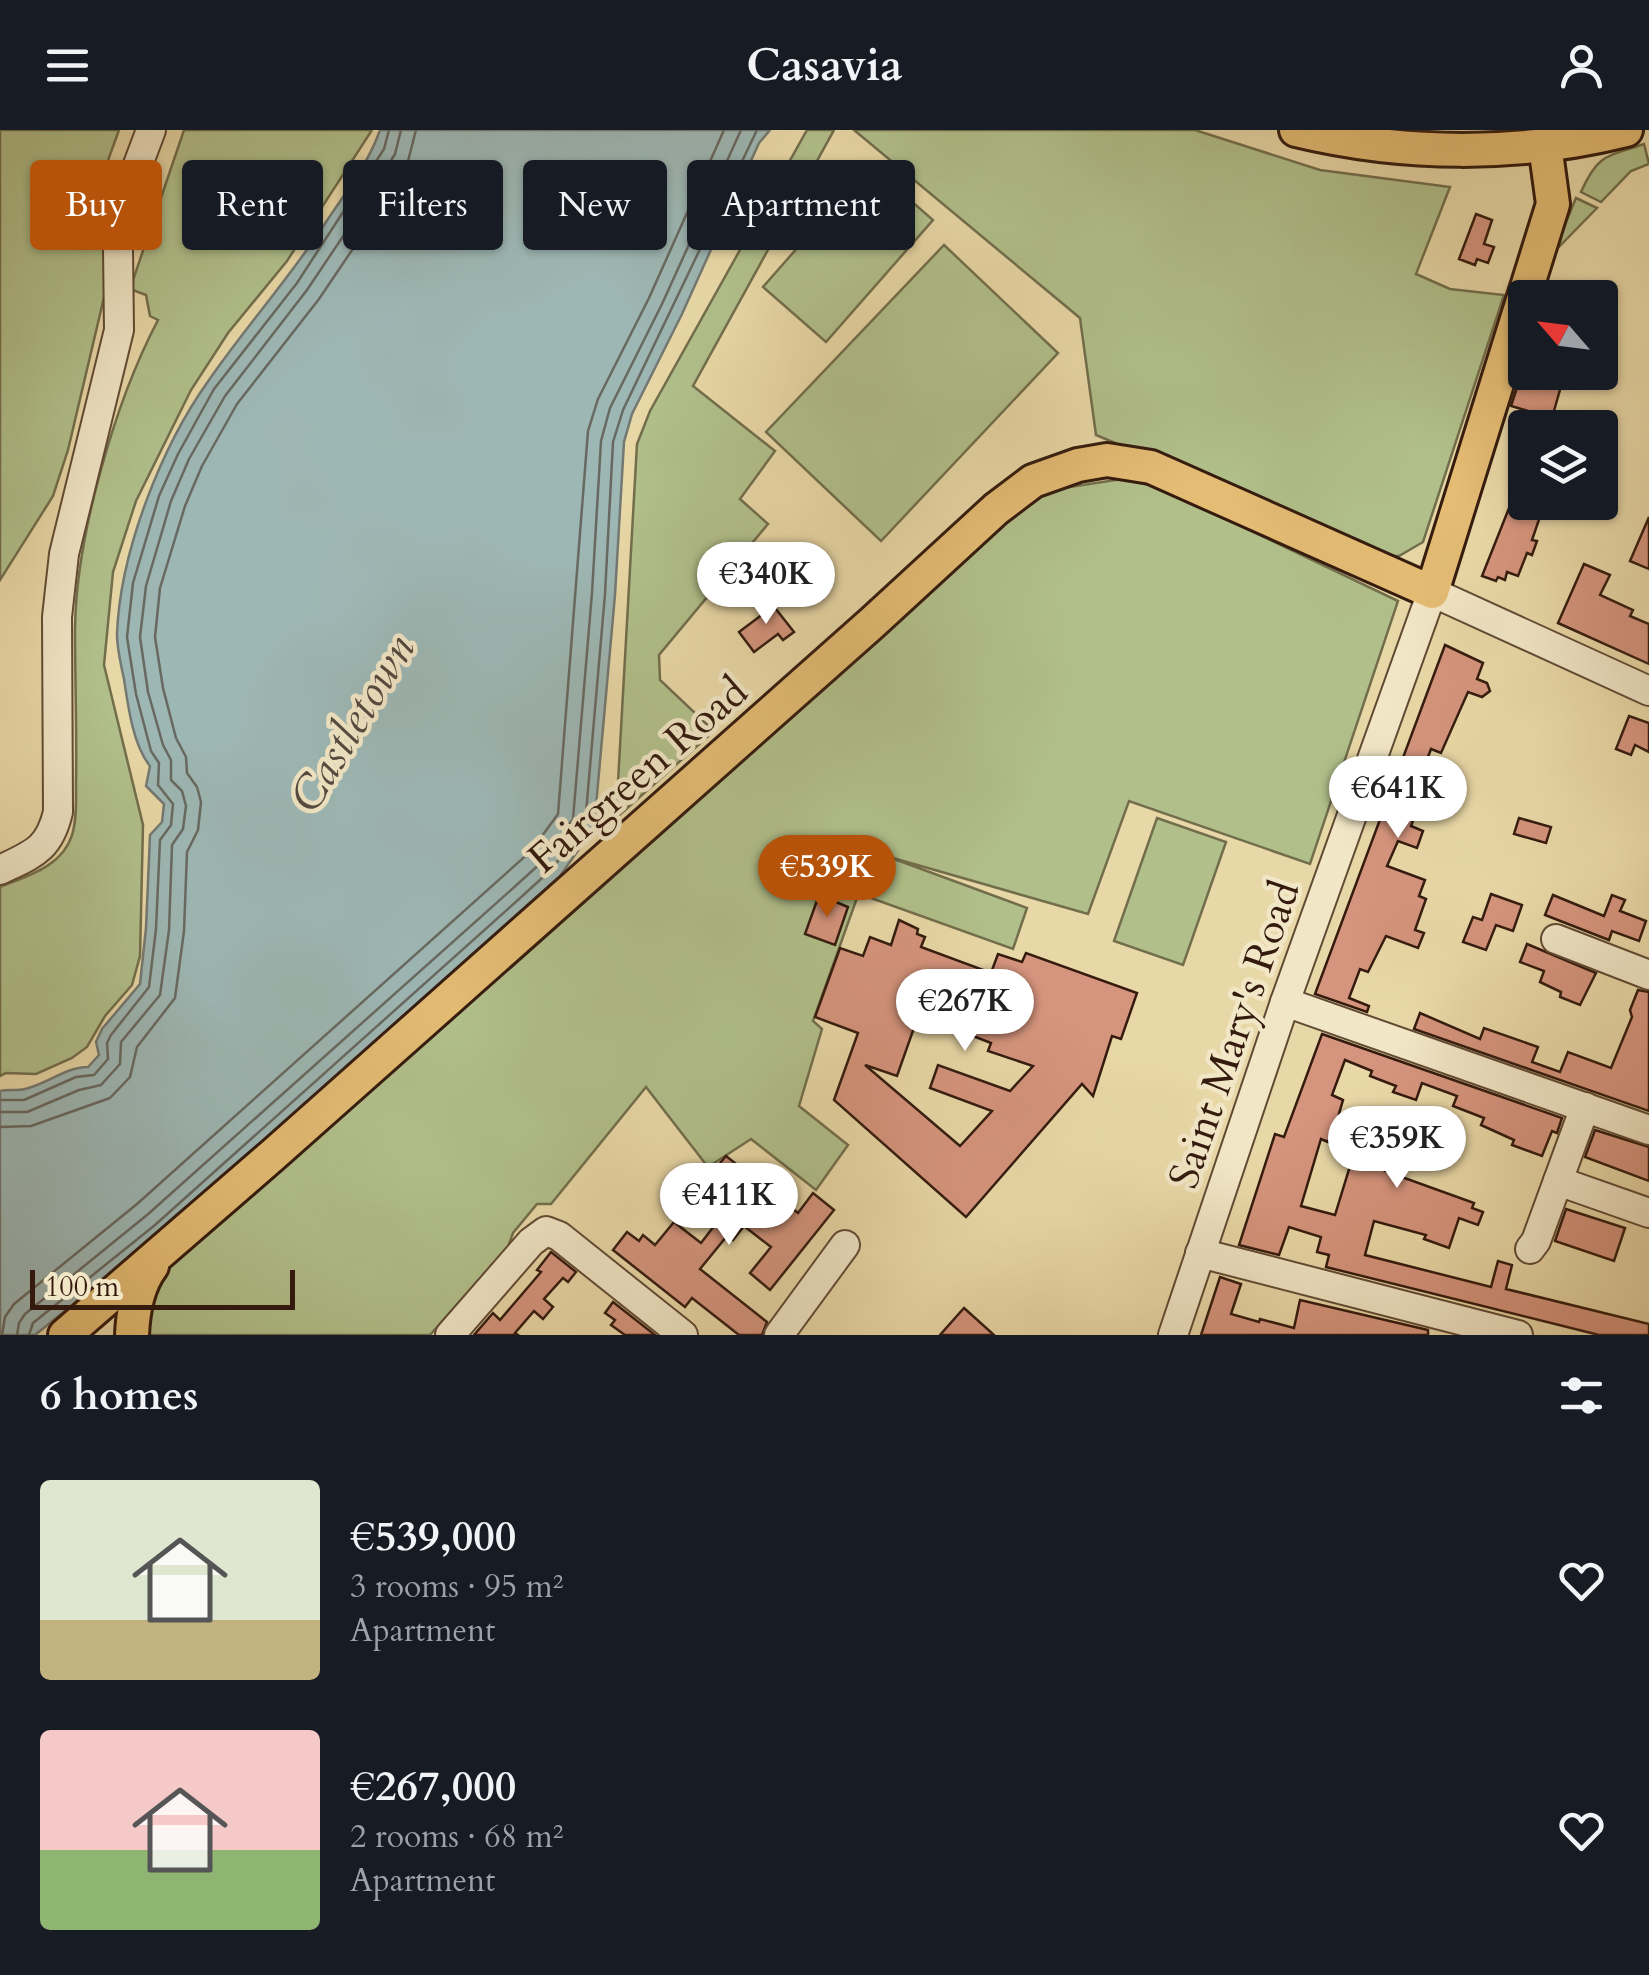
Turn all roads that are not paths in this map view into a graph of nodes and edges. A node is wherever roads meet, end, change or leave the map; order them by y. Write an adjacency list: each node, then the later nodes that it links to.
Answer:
1 (152, 130): 7 (street)
2 (1296, 130): 4 (main road)
3 (1626, 130): 4 (main road)
4 (1555, 143): 5 (main road)
5 (1432, 592): 6 (street); 10 (street, Saint Mary's Road); 16 (main road, Fairgreen Road)
6 (1649, 691)
7 (0, 870)
8 (1556, 940): 9 (street)
9 (1649, 975)
10 (1285, 1002): 11 (street); 18 (street, Saint Mary's Road)
11 (1585, 1107): 12 (street); 13 (street)
12 (1647, 1124)
13 (1558, 1180): 14 (street); 17 (street)
14 (1649, 1213)
15 (846, 1245): 23 (street)
16 (166, 1246): 19 (main road, Fairgreen Road); 20 (main road)
17 (1530, 1249)
18 (1200, 1253): 24 (street, Saint Mary's Road); 25 (street)
19 (65, 1335)
20 (132, 1335)
21 (450, 1335): 22 (street)
22 (683, 1335)
23 (779, 1335)
24 (1173, 1335)
25 (1518, 1335)

